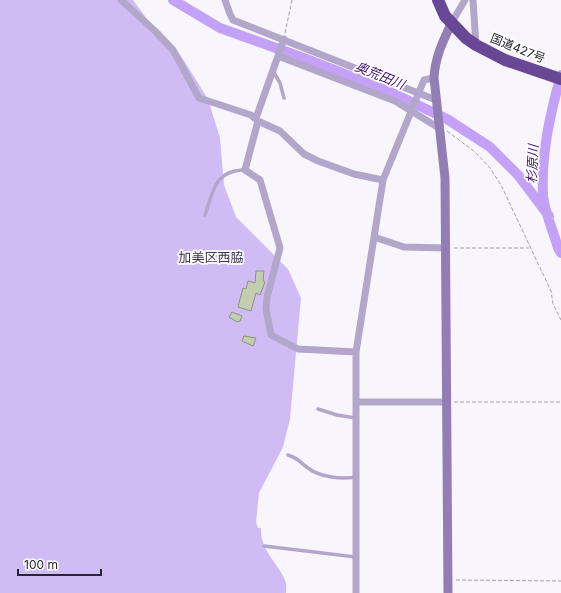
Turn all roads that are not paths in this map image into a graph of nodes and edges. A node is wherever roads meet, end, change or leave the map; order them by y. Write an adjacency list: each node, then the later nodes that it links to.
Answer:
1 (121, 0): 17 (street)
2 (225, 0): 7 (street)
3 (438, 0): 6 (highway, 国道427号)
4 (465, 0): 6 (street)
5 (473, 0): 8 (street)
6 (452, 22): 8 (highway, 国道427号); 11 (street)
7 (284, 40): 9 (street); 13 (street)
8 (476, 45): 12 (highway, 国道427号)
9 (278, 55): 10 (street); 16 (street)
10 (273, 70): 14 (lane); 17 (street)
11 (434, 78): 13 (street); 15 (street)
12 (561, 79)
13 (418, 94): 15 (street); 16 (street)
14 (284, 98)
15 (436, 101): 18 (street)
16 (411, 108): 18 (street); 20 (street)
17 (256, 120): 19 (street); 20 (street)
18 (439, 126): 23 (street)
19 (245, 170): 21 (lane); 24 (street)
20 (383, 180): 22 (street)
21 (205, 215)
22 (374, 237): 23 (street); 24 (street)
23 (446, 248): 26 (street)
24 (356, 352): 25 (street)
25 (356, 402): 26 (street); 28 (street)
26 (447, 402): 34 (street)
27 (318, 409): 28 (lane)
28 (356, 418): 30 (street)
29 (288, 455): 30 (lane)
30 (356, 477): 32 (street)
31 (264, 546): 32 (lane)
32 (356, 557): 33 (street)
33 (356, 593)
34 (448, 593)

